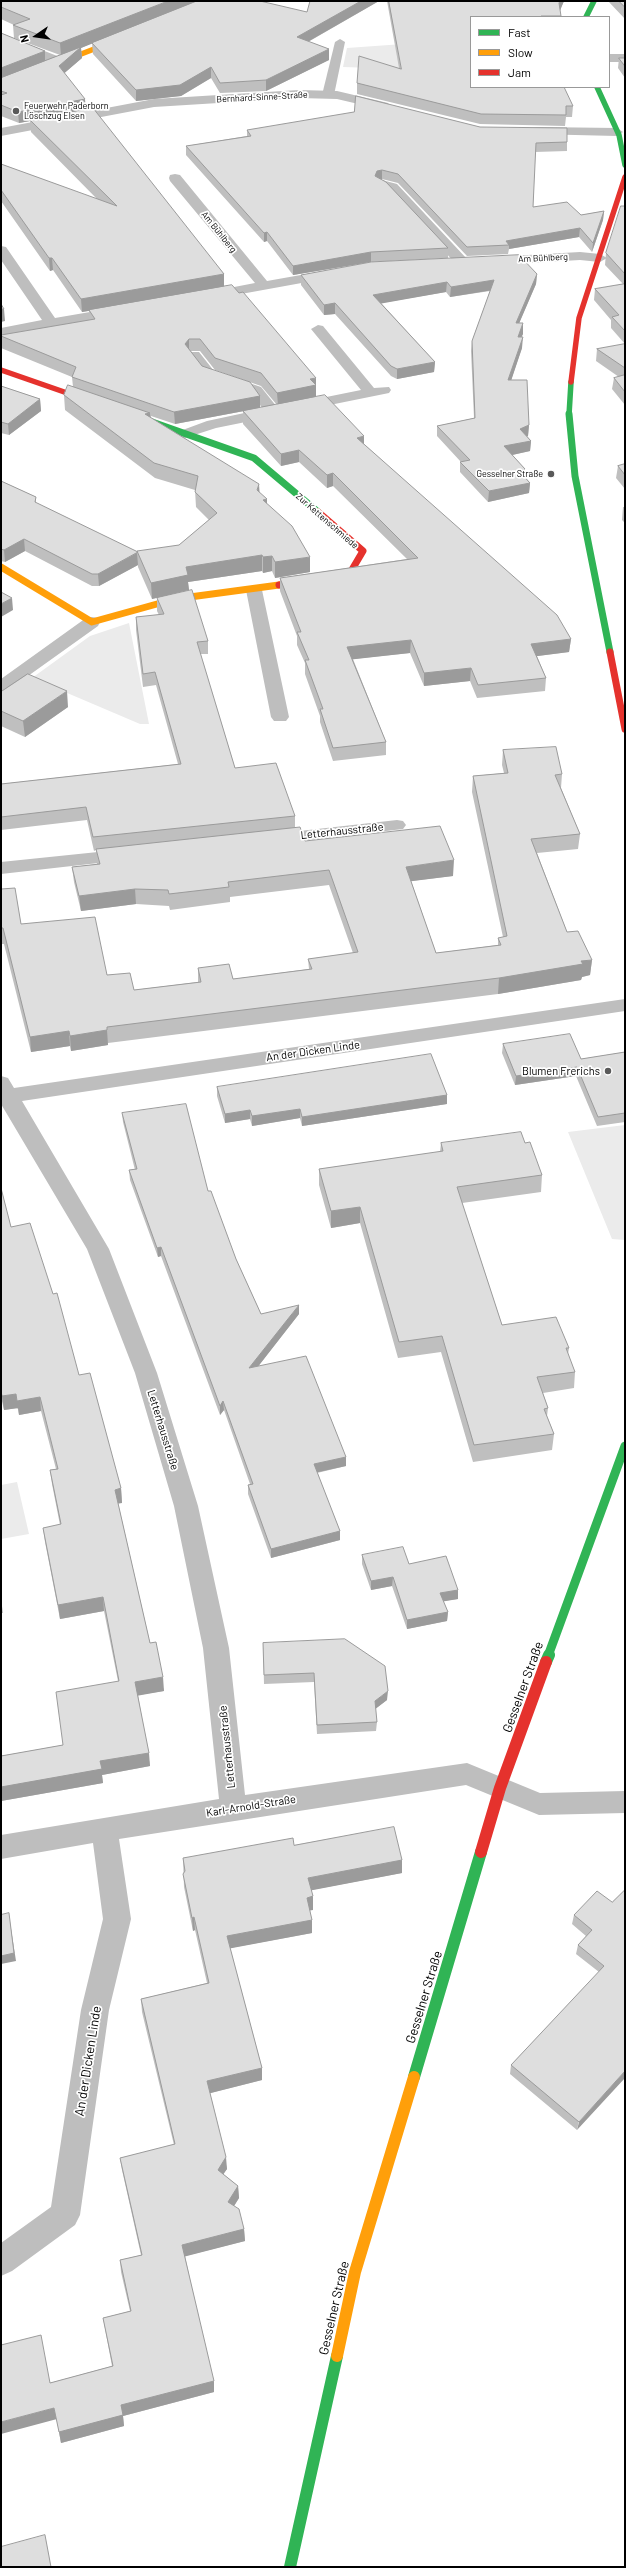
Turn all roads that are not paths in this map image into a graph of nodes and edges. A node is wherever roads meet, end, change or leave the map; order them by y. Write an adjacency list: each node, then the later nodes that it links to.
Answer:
1 (594, 1): 2 (street)
2 (586, 16)
3 (127, 36): 8 (street)
4 (1, 38): 8 (street)
5 (340, 42): 11 (lane)
6 (610, 58): 7 (street)
7 (625, 58)
8 (61, 62): 9 (street)
9 (1, 85)
10 (597, 88): 15 (street)
11 (328, 95): 12 (street, Bernhard-Sinne-Straße); 14 (street, Bernhard-Sinne-Straße)
12 (395, 108)
13 (526, 131): 15 (street)
14 (1, 132)
15 (617, 132): 16 (street)
16 (625, 165)
17 (625, 177): 21 (street)
18 (175, 178): 25 (street, Am Bühlberg)
19 (382, 184): 22 (street)
20 (1, 250): 28 (street)
21 (600, 258): 22 (street, Am Bühlberg); 42 (street)
22 (462, 262): 23 (street, Am Bühlberg)
23 (447, 263)
24 (340, 272): 25 (street)
25 (264, 286): 26 (street)
26 (193, 299)
27 (130, 309): 28 (street)
28 (51, 323): 30 (street)
29 (318, 329): 34 (street)
30 (1, 332)
31 (194, 355): 34 (street)
32 (1, 370): 33 (street)
33 (106, 406)
34 (273, 412): 36 (street)
35 (127, 414): 36 (street, Zur Kettenschmiede)
36 (185, 434): 38 (street, Zur Kettenschmiede)
37 (1, 567): 39 (street)
38 (254, 590): 39 (street, Zur Kettenschmiede); 41 (street)
39 (92, 622): 40 (street, Zur Kettenschmiede)
40 (1, 687)
41 (280, 717)
42 (625, 729)
43 (396, 825): 44 (street, Letterhausstraße)
44 (254, 841)
45 (143, 853): 46 (street)
46 (1, 868)
47 (625, 1006): 48 (street, An der Dicken Linde)
48 (4, 1092): 52 (street, Letterhausstraße)
49 (625, 1446): 50 (street, Gesselner Straße)
50 (500, 1788): 51 (street, Karl-Arnold-Straße); 52 (street, Karl-Arnold-Straße); 56 (street, Gesselner Straße)
51 (625, 1802)
52 (233, 1808): 53 (street, Karl-Arnold-Straße)
53 (105, 1830): 54 (street, Karl-Arnold-Straße); 55 (street, An der Dicken Linde)
54 (1, 1847)
55 (1, 2261)
56 (290, 2567)

